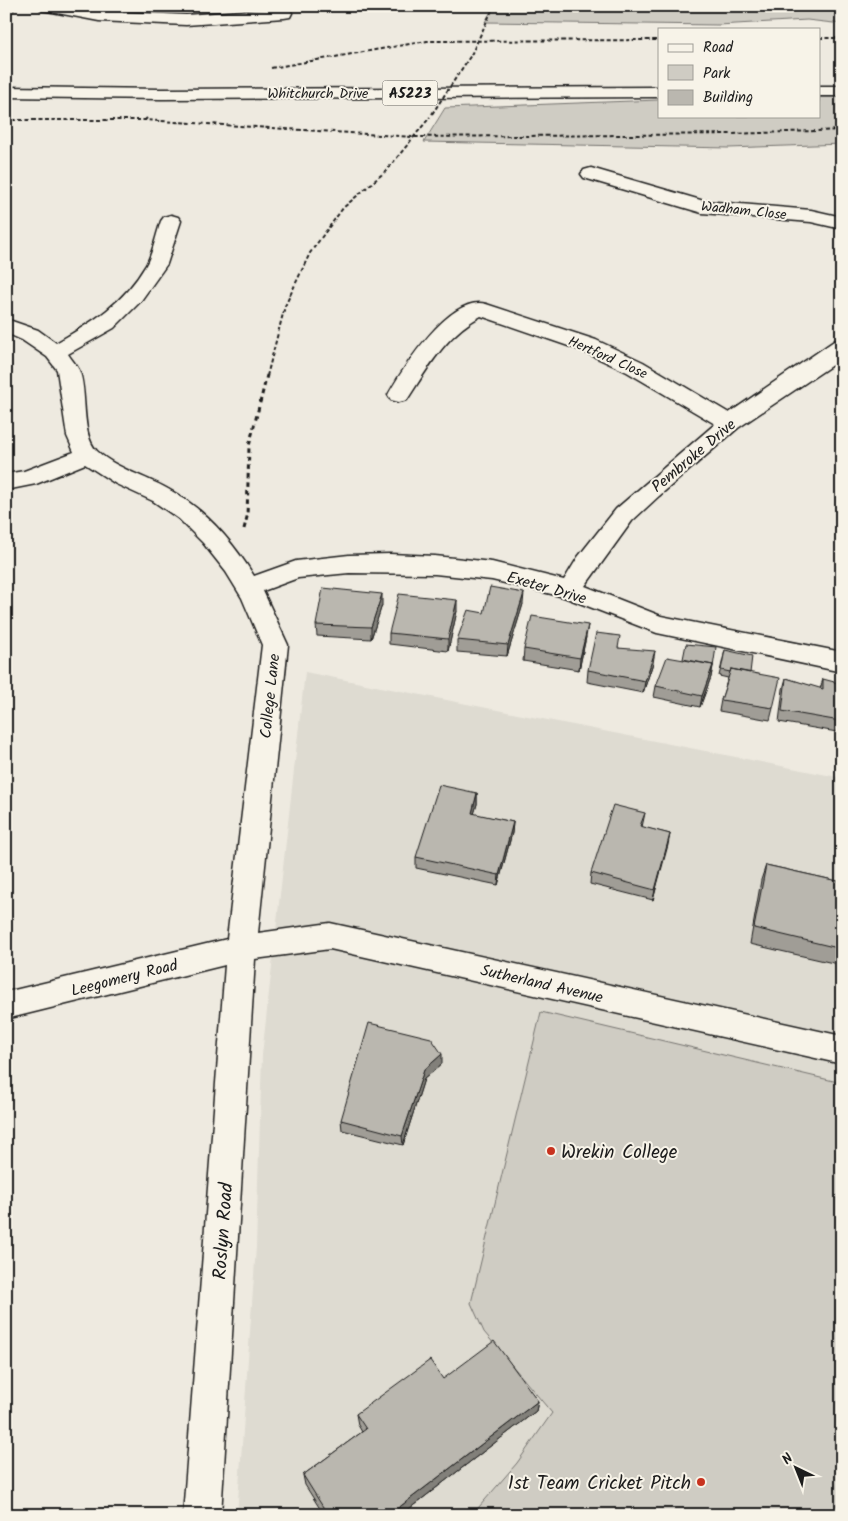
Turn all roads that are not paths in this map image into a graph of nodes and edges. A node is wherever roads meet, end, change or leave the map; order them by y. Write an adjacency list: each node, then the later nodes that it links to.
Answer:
1 (47, 6): 2 (street)
2 (250, 11): 3 (street)
3 (284, 13)
4 (820, 91): 5 (street)
5 (842, 91)
6 (6, 92): 7 (street, Whitchurch Drive / A5223)
7 (658, 92)
8 (591, 174): 10 (street, Wadham Close)
9 (171, 221): 13 (street)
10 (842, 223)
11 (6, 325): 13 (street)
12 (842, 346): 15 (street, Pembroke Drive)
13 (55, 352): 16 (street)
14 (399, 395): 15 (street, Hertford Close)
15 (730, 423): 19 (street, Pembroke Drive)
16 (87, 454): 17 (street); 18 (street, College Lane)
17 (6, 482)
18 (242, 576): 19 (street, Exeter Drive); 21 (street, College Lane)
19 (570, 590): 20 (street, Exeter Drive)
20 (842, 662)
21 (241, 948): 22 (street, Leegomery Road); 23 (street, Sutherland Avenue); 24 (street, Roslyn Road)
22 (6, 1006)
23 (842, 1050)
24 (202, 1515)

